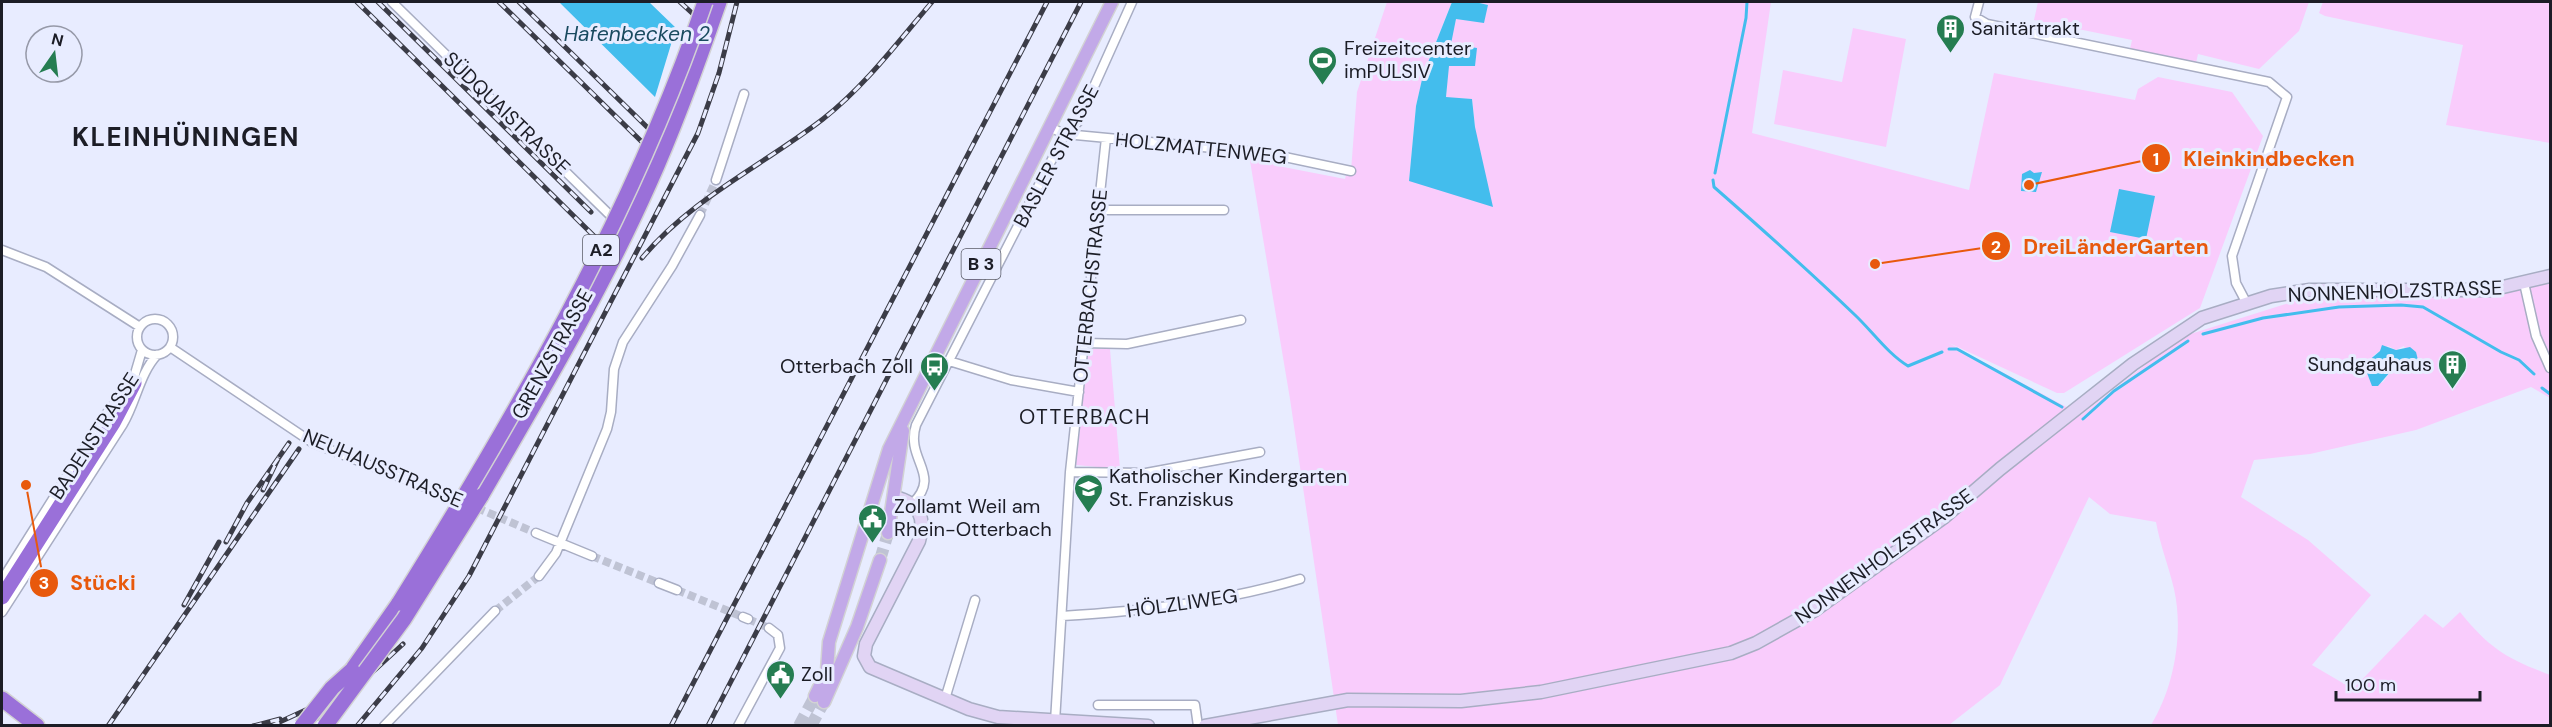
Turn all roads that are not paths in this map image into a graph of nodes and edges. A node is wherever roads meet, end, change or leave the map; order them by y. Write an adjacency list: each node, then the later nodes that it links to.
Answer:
1 (392, 2): 17 (street, SÜDQUAISTRASSE)
2 (705, 2): 56 (highway, A2, bridge)
3 (713, 2): 17 (street, GRENZSTRASSE)
4 (719, 2): 56 (highway, A2, bridge)
5 (1112, 2): 9 (main road, B 3)
6 (1132, 2): 10 (street, BASLER STRASSE)
7 (1979, 2): 21 (street)
8 (744, 94): 13 (street)
9 (1051, 128): 10 (street, HOLZMATTENWEG); 32 (main road, B 3)
10 (1065, 134): 11 (street, HOLZMATTENWEG); 28 (street, BASLER STRASSE)
11 (1107, 138): 12 (street, HOLZMATTENWEG); 14 (street, OTTERBACHSTRASSE)
12 (1351, 171)
13 (716, 180)
14 (1099, 210): 15 (street); 24 (street, OTTERBACHSTRASSE)
15 (1224, 210)
16 (700, 215): 42 (street)
17 (621, 225): 37 (street, GRENZSTRASSE)
18 (2, 250): 23 (street)
19 (2550, 276): 20 (street, NONNENHOLZSTRASSE)
20 (2524, 283): 21 (street, NONNENHOLZSTRASSE); 29 (street)
21 (2246, 302): 72 (street, NONNENHOLZSTRASSE)
22 (1241, 321): 24 (street)
23 (140, 327): 25 (street); 26 (street)
24 (1084, 344): 31 (street, OTTERBACHSTRASSE)
25 (170, 347): 27 (street); 37 (street, NEUHAUSSTRASSE)
26 (142, 350): 27 (street); 30 (street, BADENSTRASSE)
27 (157, 355): 53 (street, BADENSTRASSE)
28 (949, 361): 31 (street); 38 (street, BASLER STRASSE)
29 (2550, 369)
30 (134, 383): 47 (street, BADENSTRASSE); 50 (highway)
31 (1079, 392): 34 (street, OTTERBACHSTRASSE)
32 (904, 421): 35 (main road, B 3); 36 (main road, B 3)
33 (1260, 452): 34 (street)
34 (1070, 472): 54 (street, OTTERBACHSTRASSE)
35 (875, 493): 36 (main road); 57 (main road, B 3)
36 (895, 497): 38 (street); 41 (main road, B 3)
37 (466, 503): 39 (street, NEUHAUSSTRASSE)
38 (912, 503): 60 (street)
39 (477, 508)
40 (536, 533): 42 (street)
41 (888, 533)
42 (560, 543): 43 (street); 45 (street)
43 (592, 556)
44 (880, 560): 57 (main road)
45 (539, 576)
46 (1300, 579): 54 (street, HÖLZLIWEG)
47 (2, 580)
48 (659, 583): 49 (street)
49 (677, 590)
50 (2, 597)
51 (975, 600): 60 (street)
52 (495, 611): 68 (street)
53 (2, 612)
54 (1062, 616): 62 (street, OTTERBACHSTRASSE)
55 (769, 628): 69 (street)
56 (360, 670): 64 (highway, bridge); 65 (highway, A2, bridge); 66 (highway, A2, bridge); 67 (highway)
57 (832, 673): 59 (main road)
58 (2, 699): 63 (highway)
59 (820, 699)
60 (945, 699): 62 (street)
61 (1098, 705): 71 (street)
62 (1054, 722): 70 (street)
63 (37, 726)
64 (302, 726)
65 (312, 726)
66 (325, 726)
67 (338, 726)
68 (384, 726)
69 (738, 726)
70 (1148, 726)
71 (1198, 726)
72 (1205, 726)

